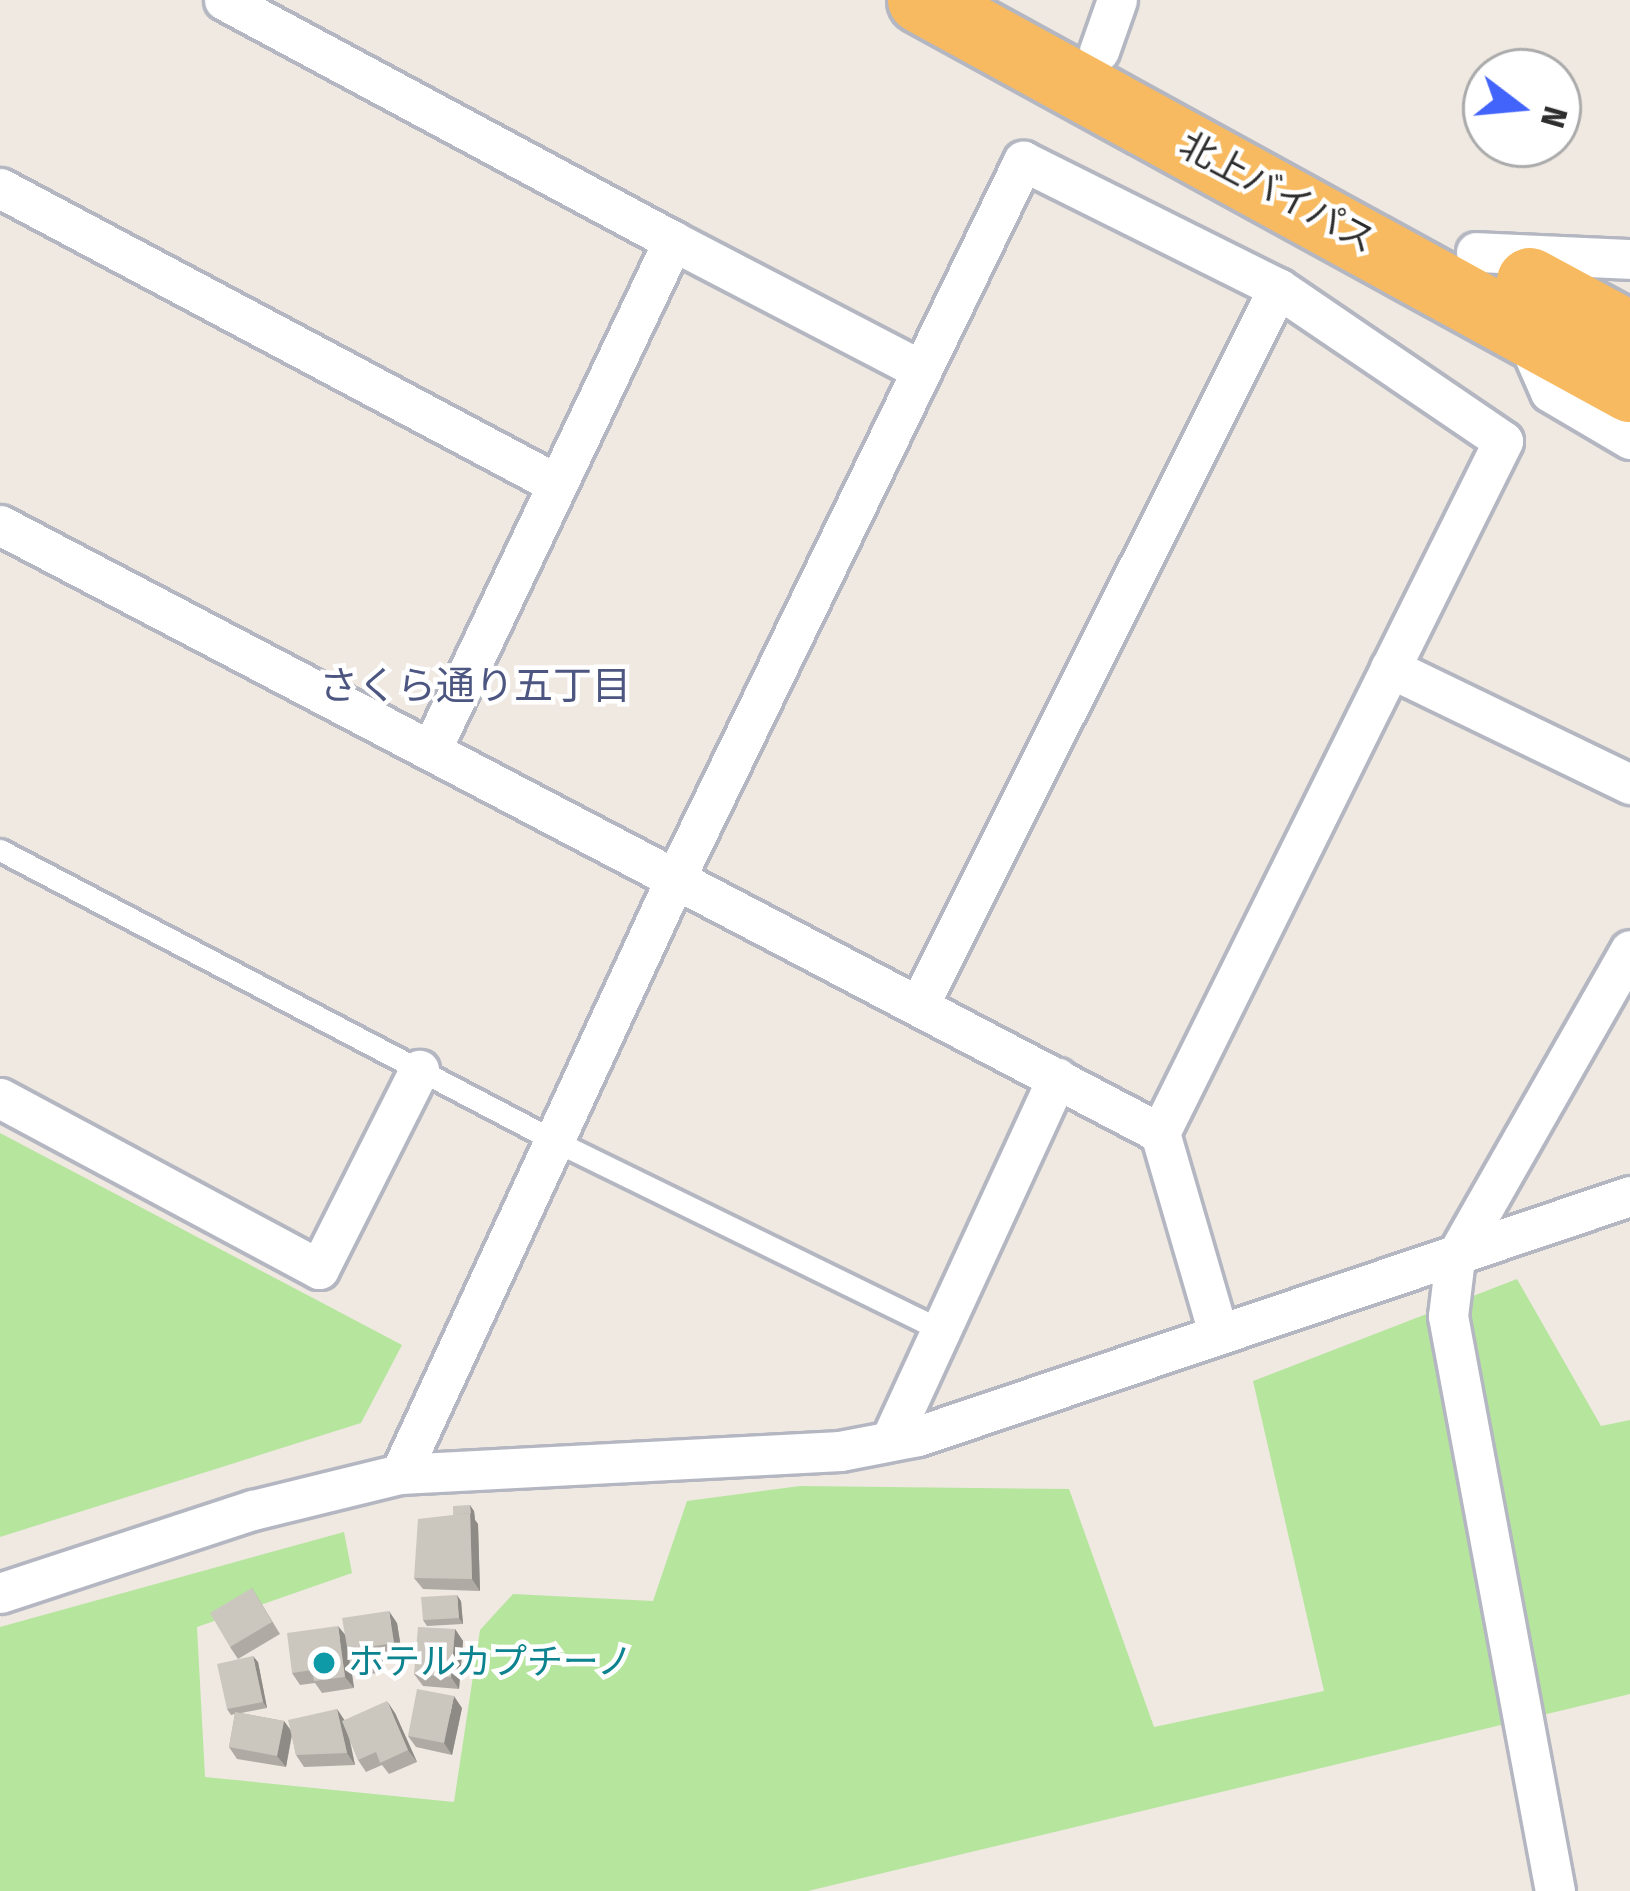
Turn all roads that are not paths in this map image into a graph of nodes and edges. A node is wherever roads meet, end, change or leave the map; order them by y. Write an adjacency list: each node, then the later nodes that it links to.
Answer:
1 (224, 0): 6 (street)
2 (921, 0): 10 (highway, 北上バイパス)
3 (1003, 0): 4 (highway, 北上バイパス)
4 (1108, 26): 7 (highway, 北上バイパス)
5 (0, 188): 15 (street)
6 (673, 241): 12 (street); 15 (street)
7 (1476, 253): 8 (street); 11 (highway, 北上バイパス)
8 (1630, 259)
9 (1278, 288): 12 (street); 17 (street); 23 (street)
10 (1520, 325): 13 (highway, 北上バイパス); 14 (street)
11 (1630, 335)
12 (921, 370): 21 (street)
13 (1630, 389)
14 (1630, 439)
15 (557, 484): 18 (street)
16 (0, 525): 18 (street)
17 (1390, 668): 19 (street); 27 (street)
18 (431, 749): 21 (street)
19 (1630, 784)
20 (0, 850): 24 (lane)
21 (676, 877): 23 (street); 28 (street)
22 (1630, 950): 30 (street)
23 (919, 1005): 25 (street)
24 (419, 1070): 26 (street); 28 (lane)
25 (1057, 1078): 27 (street); 31 (street)
26 (0, 1098)
27 (1160, 1132): 32 (street)
28 (555, 1141): 31 (lane); 34 (street)
29 (1630, 1196): 30 (street)
30 (1455, 1258): 32 (street); 36 (street)
31 (941, 1330): 33 (street)
32 (1218, 1332): 33 (street)
33 (890, 1441): 34 (street)
34 (400, 1474): 35 (street)
35 (0, 1593)
36 (1555, 1891)

